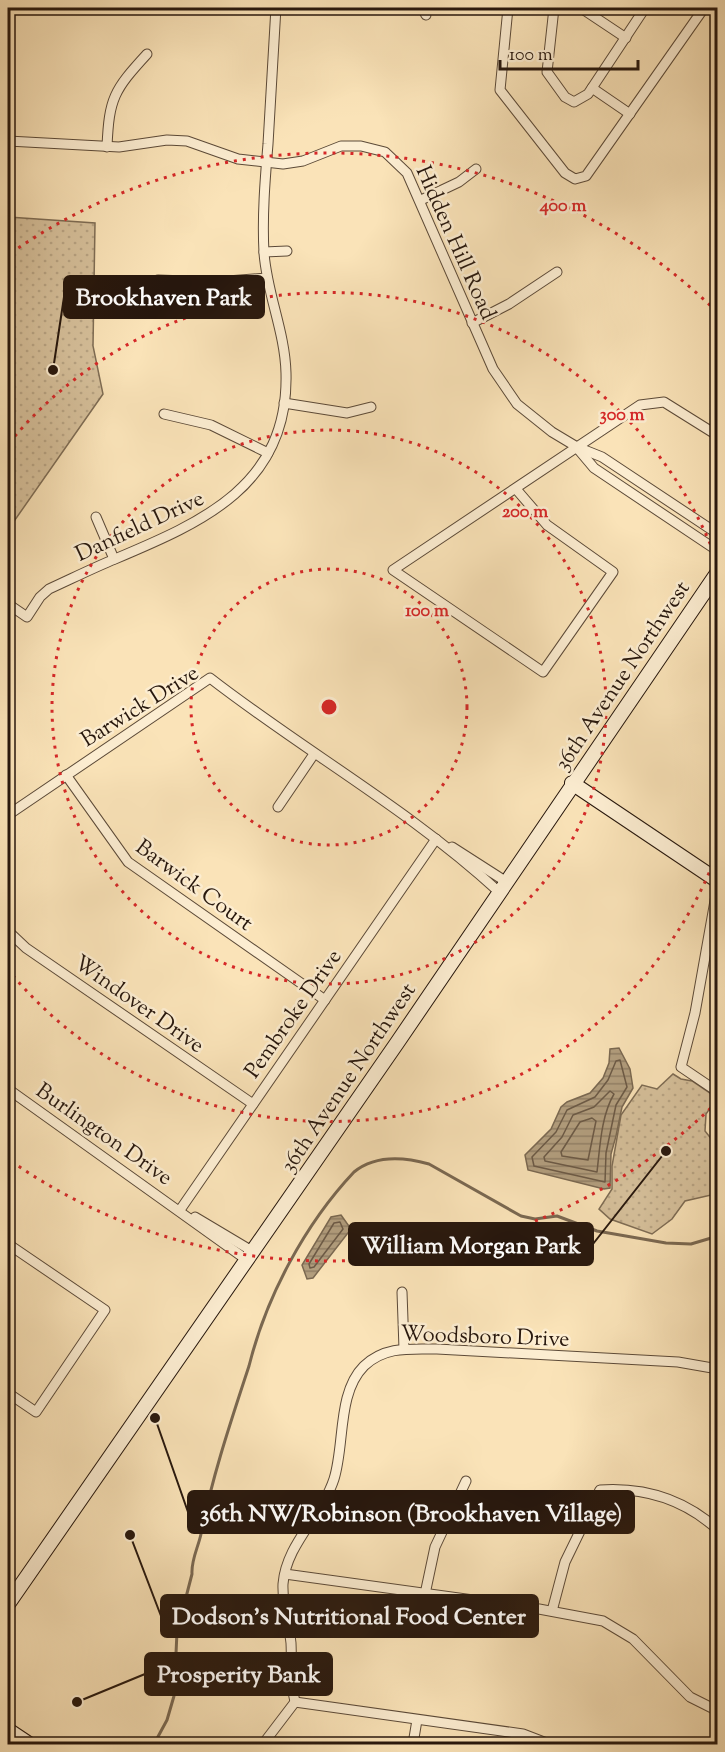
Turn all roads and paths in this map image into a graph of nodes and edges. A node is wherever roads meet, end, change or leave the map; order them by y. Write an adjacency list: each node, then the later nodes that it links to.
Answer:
1 (10, 8): 8 (main road)
2 (276, 8): 15 (street, Danfield Drive)
3 (508, 8): 12 (street)
4 (554, 8): 11 (street)
5 (581, 8): 9 (street)
6 (645, 8): 9 (street)
7 (704, 8): 12 (street)
8 (8, 12)
9 (626, 38): 11 (street)
10 (147, 54): 14 (street)
11 (592, 88): 12 (street)
12 (630, 114)
13 (8, 141): 14 (street, Hidden Hill Road)
14 (107, 147): 15 (street, Hidden Hill Road)
15 (266, 164): 17 (street, Hidden Hill Road); 19 (street, Danfield Drive)
16 (476, 169): 17 (street)
17 (421, 200): 23 (street, Hidden Hill Road)
18 (287, 251): 19 (street)
19 (264, 252): 21 (street, Danfield Drive)
20 (557, 272): 23 (street)
21 (267, 278): 22 (street); 24 (street, Danfield Drive)
22 (158, 280)
23 (472, 323): 28 (street, Hidden Hill Road)
24 (284, 403): 25 (street); 29 (street, Danfield Drive)
25 (371, 407)
26 (164, 414): 29 (street)
27 (712, 432): 28 (street)
28 (576, 447): 30 (street); 32 (street, Hidden Hill Road); 33 (street, Hidden Hill Road)
29 (268, 453): 34 (street, Danfield Drive)
30 (516, 489): 30 (street)
31 (96, 517): 34 (street)
32 (717, 534)
33 (717, 551)
34 (114, 559): 36 (street, Danfield Drive)
35 (717, 572): 39 (main road, 36th Avenue Northwest)
36 (8, 604)
37 (314, 754): 38 (street, Barwick Drive); 40 (street); 42 (street, Barwick Drive)
38 (66, 775): 41 (street, Barwick Drive); 46 (street, Barwick Court)
39 (572, 783): 43 (main road); 44 (main road, 36th Avenue Northwest)
40 (278, 807)
41 (8, 815)
42 (436, 839): 44 (street, Barwick Drive); 46 (street, Pembroke Drive)
43 (717, 882): 48 (street)
44 (501, 886): 52 (main road, 36th Avenue Northwest)
45 (8, 931): 49 (street, Windover Drive)
46 (325, 1000): 49 (street, Pembroke Drive)
47 (8, 1089): 50 (street, Burlington Drive)
48 (717, 1092)
49 (253, 1104): 50 (street, Pembroke Drive)
50 (180, 1210): 52 (street, Burlington Drive)
51 (8, 1244): 56 (street)
52 (249, 1256): 61 (main road, 36th Avenue Northwest)
53 (402, 1293): 54 (street)
54 (404, 1349): 55 (street, Woodsboro Drive); 59 (street, Woodsboro Drive)
55 (717, 1369)
56 (8, 1393)
57 (466, 1481): 60 (street)
58 (717, 1530): 62 (street)
59 (285, 1574): 60 (street); 63 (street, Woodsboro Drive)
60 (425, 1594): 62 (street)
61 (8, 1604)
62 (552, 1611): 64 (street)
63 (295, 1702): 65 (street); 68 (street)
64 (717, 1711)
65 (417, 1720): 69 (street); 70 (street)
66 (8, 1730): 67 (main road)
67 (29, 1744)
68 (262, 1744)
69 (413, 1744)
70 (549, 1744)

